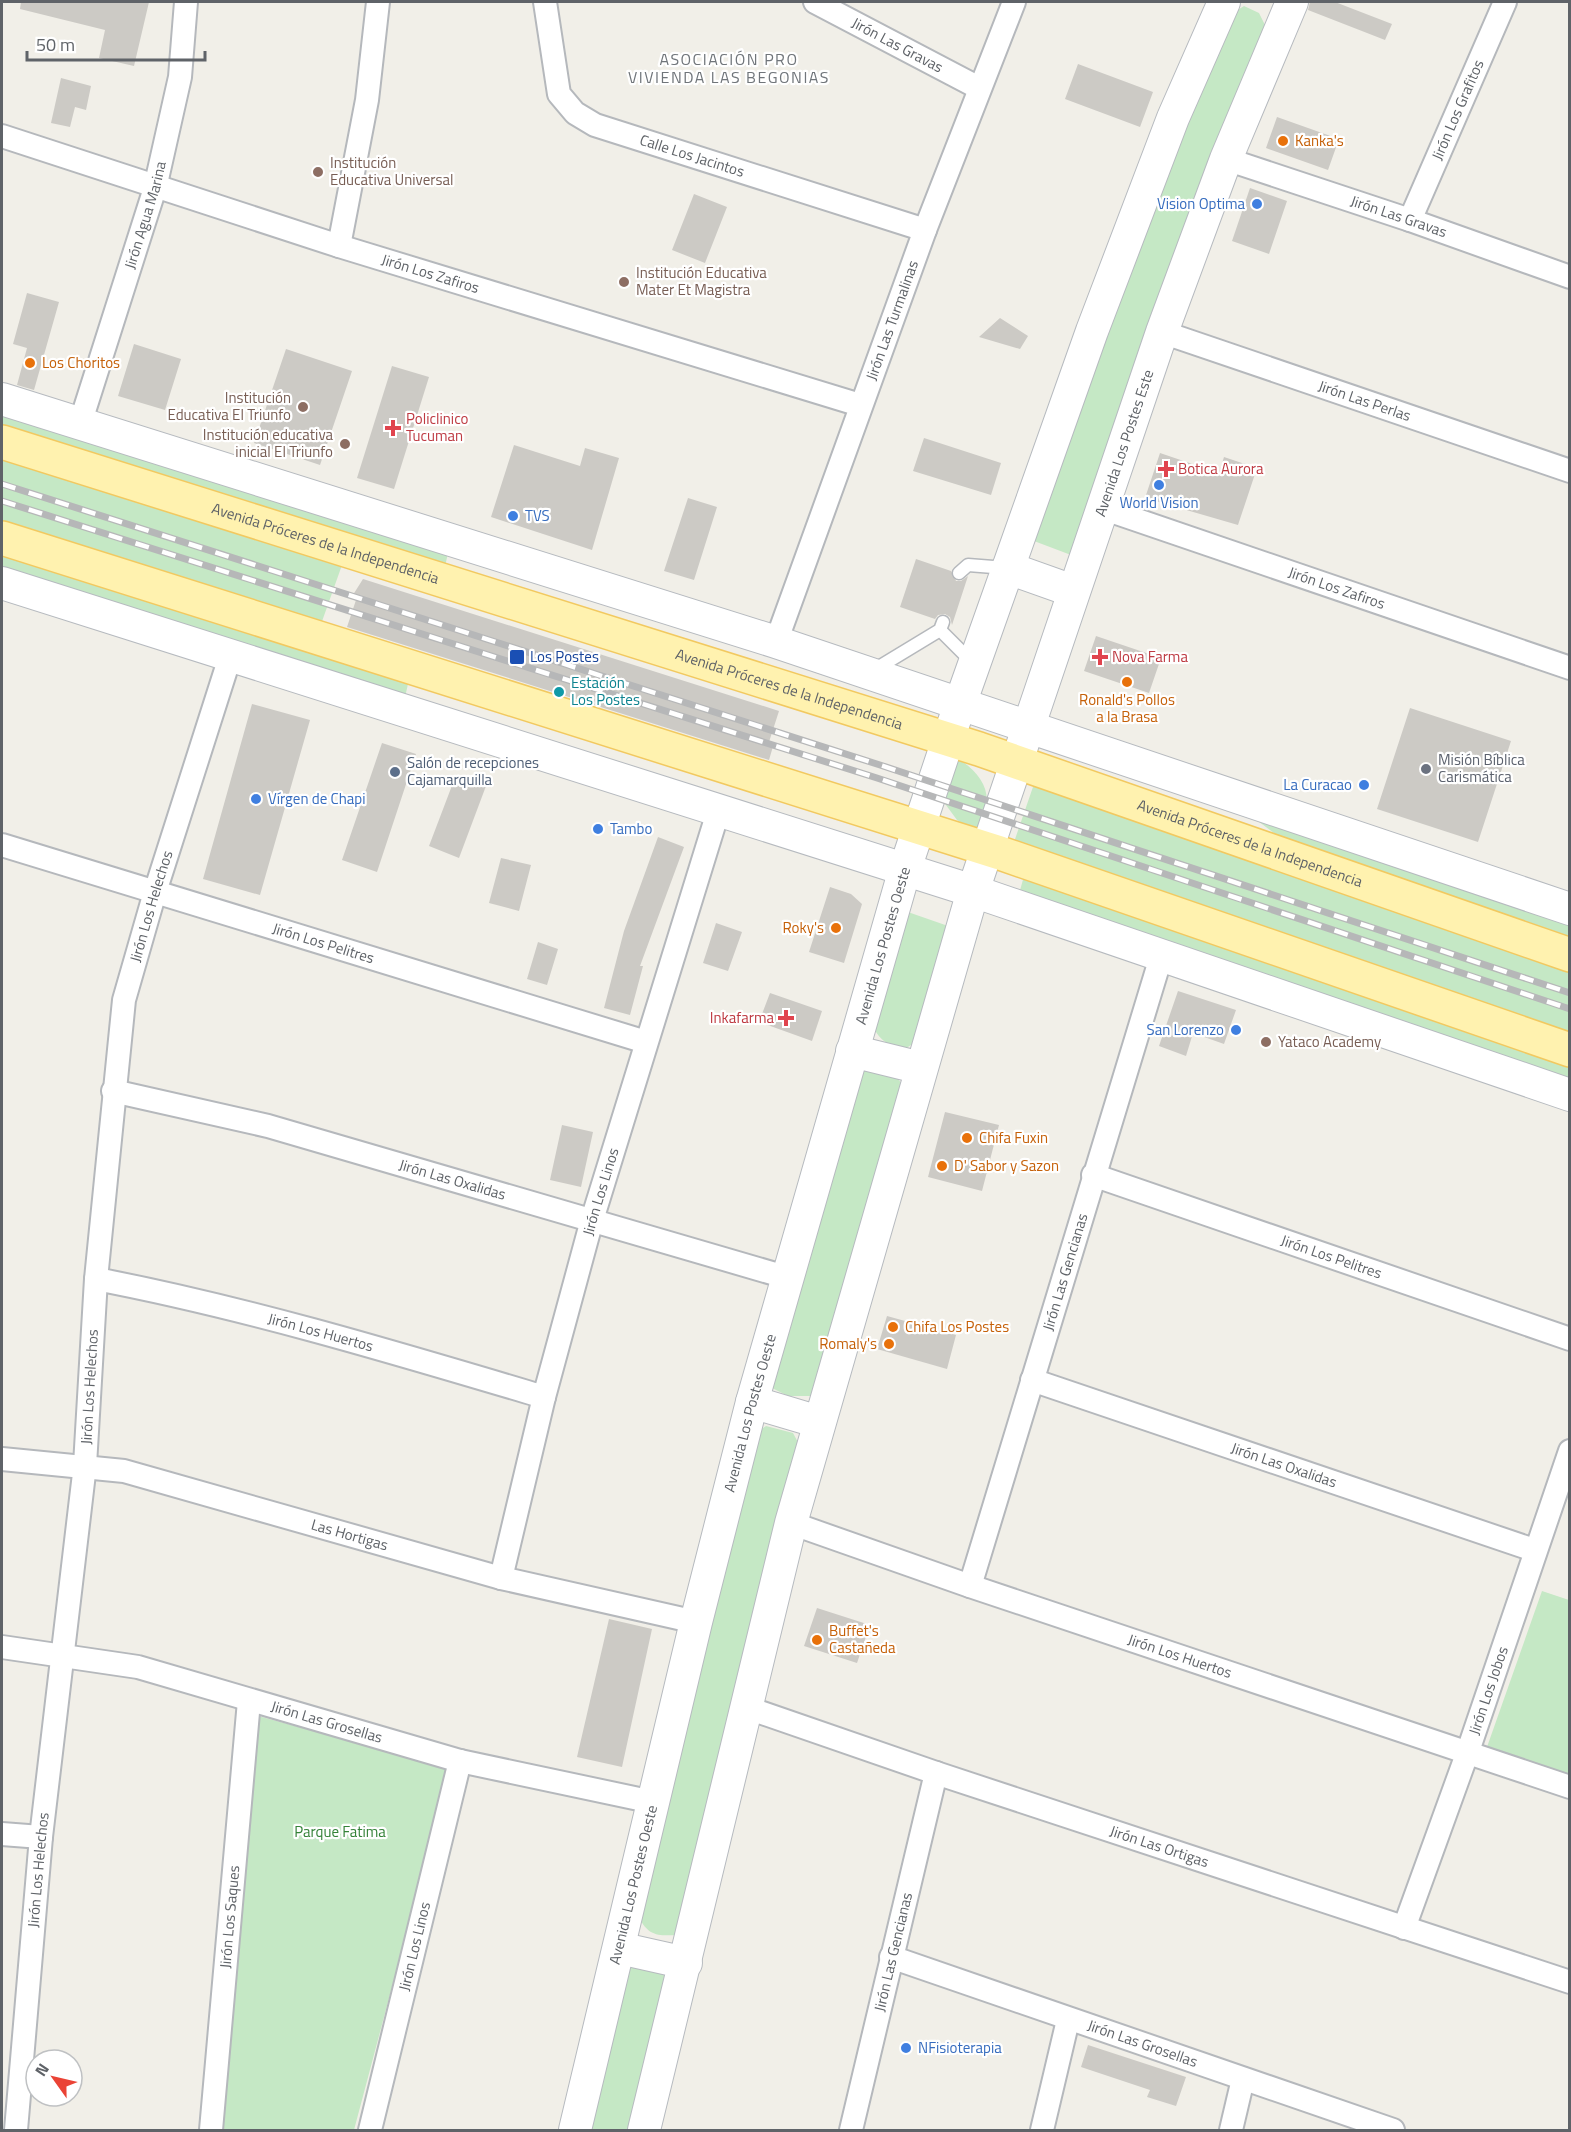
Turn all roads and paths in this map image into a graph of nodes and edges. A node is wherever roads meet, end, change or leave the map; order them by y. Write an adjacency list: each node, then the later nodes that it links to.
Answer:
1 (186, 2): 12 (street, Jirón Agua Marina)
2 (378, 2): 15 (street)
3 (545, 2): 14 (street, Calle Los Jacintos)
4 (815, 2): 9 (street, Jirón Las Gravas)
5 (1014, 2): 9 (street, Jirón Las Turmalinas)
6 (1224, 2): 25 (main road)
7 (1291, 2): 11 (main road, Avenida Los Postes Este)
8 (1504, 2): 13 (street, Jirón Los Grafitos)
9 (979, 88): 14 (street, Jirón Las Turmalinas)
10 (2, 136): 12 (street, Jirón Los Zafiros)
11 (1226, 159): 13 (street, Jirón Las Gravas); 17 (main road, Avenida Los Postes Este)
12 (155, 188): 15 (street, Jirón Los Zafiros); 20 (street, Jirón Agua Marina)
13 (1410, 220): 16 (street, Jirón Las Gravas)
14 (925, 230): 19 (street, Jirón Las Turmalinas)
15 (339, 246): 19 (street, Jirón Los Zafiros)
16 (1569, 277)
17 (1162, 332): 22 (street, Jirón Las Perlas); 23 (main road, Avenida Los Postes Este)
18 (2, 399): 20 (main road)
19 (860, 405): 29 (street, Jirón Las Turmalinas)
20 (80, 424): 29 (main road)
21 (2, 442): 36 (main road, Avenida Próceres de la Independencia)
22 (1569, 471)
23 (1102, 508): 28 (main road, Avenida Los Postes Este); 32 (street, Jirón Los Zafiros)
24 (2, 538): 39 (main road)
25 (1008, 568): 26 (lane); 28 (main road); 31 (main road)
26 (959, 573)
27 (2, 583): 30 (main road)
28 (1073, 591): 35 (main road, Avenida Los Postes Este)
29 (776, 642): 33 (main road)
30 (230, 657): 38 (main road); 44 (street, Jirón Los Helechos)
31 (974, 664): 33 (lane); 34 (main road)
32 (1569, 668)
33 (869, 673): 34 (main road)
34 (960, 704): 35 (main road); 36 (main road, Avenida Los Postes Oeste)
35 (1028, 725): 37 (main road, Avenida Los Postes Este); 45 (main road)
36 (948, 740): 37 (main road, Avenida Próceres de la Independencia); 39 (main road, Avenida Los Postes Oeste)
37 (1015, 763): 41 (main road, Avenida Los Postes Este); 46 (main road, Avenida Próceres de la Independencia)
38 (718, 812): 42 (main road); 48 (street, Jirón Los Linos)
39 (918, 827): 41 (main road); 42 (main road, Avenida Los Postes Oeste)
40 (2, 845): 44 (street, Jirón Los Pelitres)
41 (986, 848): 43 (main road, Avenida Los Postes Este); 49 (main road)
42 (905, 869): 43 (main road); 50 (main road, Avenida Los Postes Oeste)
43 (973, 891): 47 (main road); 51 (main road)
44 (155, 892): 48 (street, Jirón Los Pelitres); 52 (street, Jirón Los Helechos)
45 (1569, 909)
46 (1569, 955)
47 (1161, 957): 53 (main road); 54 (street, Jirón Las Gencianas)
48 (646, 1042): 55 (street, Jirón Los Linos)
49 (1569, 1050)
50 (852, 1051): 51 (main road); 56 (main road, Avenida Los Postes Oeste)
51 (921, 1068): 62 (main road)
52 (113, 1091): 55 (street, Jirón Las Oxalidas); 57 (street, Jirón Los Helechos)
53 (1569, 1095)
54 (1094, 1175): 58 (street, Jirón Los Pelitres); 59 (street, Jirón Las Gencianas)
55 (592, 1220): 56 (street, Jirón Las Oxalidas); 60 (street, Jirón Los Linos)
56 (789, 1278): 61 (main road, Avenida Los Postes Oeste)
57 (96, 1280): 60 (street, Jirón Los Huertos); 65 (street, Jirón Los Helechos)
58 (1569, 1339)
59 (1032, 1380): 67 (street, Jirón Las Oxalidas); 69 (street, Jirón Las Gencianas)
60 (544, 1397): 68 (street, Jirón Los Linos)
61 (752, 1402): 62 (main road); 70 (main road, Avenida Los Postes Oeste)
62 (819, 1422): 66 (main road)
63 (1569, 1451): 67 (street, Jirón Los Jobos)
64 (2, 1459): 65 (street, Las Hortigas)
65 (85, 1466): 68 (street, Las Hortigas); 72 (street, Jirón Los Helechos)
66 (791, 1523): 69 (street, Jirón Los Huertos); 74 (main road)
67 (1534, 1550): 75 (street, Jirón Los Jobos)
68 (501, 1578): 70 (street, Las Hortigas)
69 (970, 1586): 75 (street, Jirón Los Huertos)
70 (696, 1622): 79 (main road, Avenida Los Postes Oeste)
71 (2, 1647): 72 (street, Jirón Las Grosellas)
72 (64, 1654): 73 (street, Jirón Las Grosellas); 81 (street, Jirón Los Helechos)
73 (249, 1701): 76 (street, Jirón Las Grosellas); 90 (street, Jirón Los Saques)
74 (748, 1708): 77 (street, Jirón Las Ortigas); 85 (main road)
75 (1467, 1754): 78 (street, Jirón Los Huertos); 82 (street, Jirón Los Jobos)
76 (460, 1761): 79 (street, Jirón Las Grosellas); 91 (street, Jirón Los Linos)
77 (936, 1773): 82 (street, Jirón Las Ortigas); 84 (street, Jirón Las Gencianas)
78 (1569, 1787)
79 (653, 1802): 83 (main road, Avenida Los Postes Oeste)
80 (2, 1834): 81 (street)
81 (41, 1837): 89 (street, Jirón Los Helechos)
82 (1404, 1928): 86 (street, Jirón Las Ortigas)
83 (619, 1948): 85 (main road); 92 (main road, Avenida Los Postes Oeste)
84 (891, 1957): 87 (street, Jirón Las Grosellas); 94 (street, Jirón Las Gencianas)
85 (686, 1963): 93 (main road)
86 (1569, 1982)
87 (1068, 2020): 88 (street, Jirón Las Grosellas); 95 (street)
88 (1243, 2079): 96 (street); 97 (street, Jirón Las Grosellas)
89 (16, 2130)
90 (211, 2130)
91 (370, 2130)
92 (575, 2130)
93 (644, 2130)
94 (851, 2130)
95 (1042, 2130)
96 (1231, 2130)
97 (1393, 2130)

